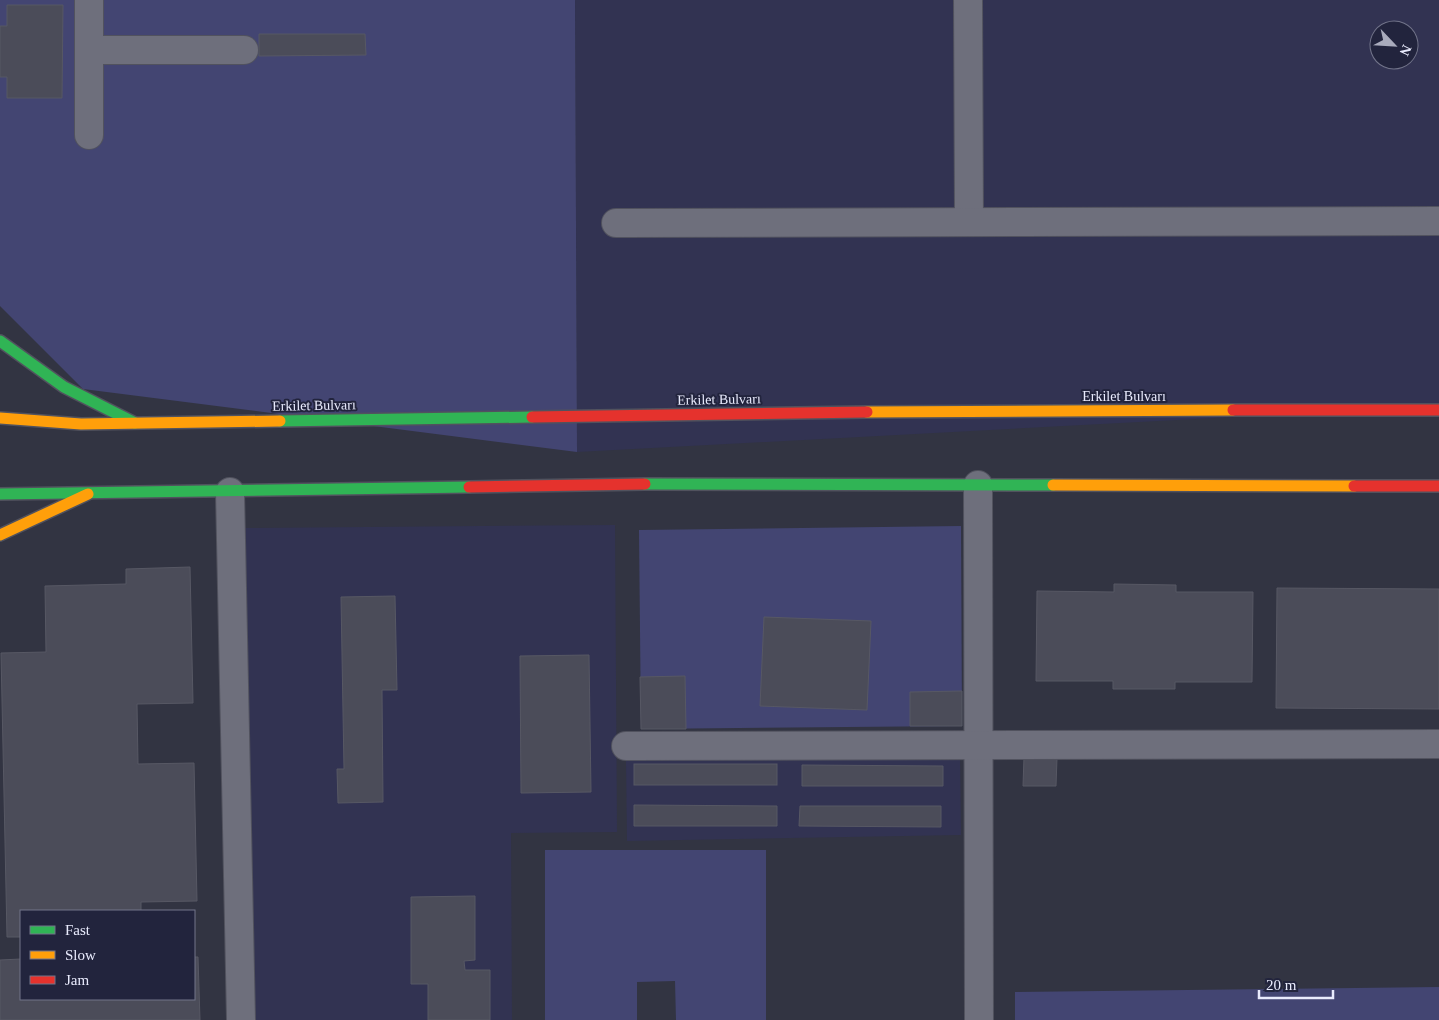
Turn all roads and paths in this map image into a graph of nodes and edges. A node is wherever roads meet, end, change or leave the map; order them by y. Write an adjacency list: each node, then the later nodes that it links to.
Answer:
1 (89, 0): 3 (street)
2 (968, 0): 7 (street)
3 (89, 50): 4 (street); 5 (street)
4 (244, 50)
5 (89, 135)
6 (1439, 221): 7 (street)
7 (969, 222): 8 (street)
8 (616, 223)
9 (0, 341): 12 (main road)
10 (1439, 410): 12 (main road, Erkilet Bulvarı)
11 (0, 418): 12 (main road, Erkilet Bulvarı)
12 (135, 422)
13 (978, 485): 14 (main road); 15 (main road); 20 (street)
14 (1439, 486)
15 (230, 492): 17 (main road); 22 (street)
16 (0, 494): 17 (main road)
17 (88, 494): 18 (main road)
18 (0, 535)
19 (1439, 744): 20 (street)
20 (979, 745): 21 (street); 23 (street)
21 (626, 746)
22 (241, 1020)
23 (979, 1020)

